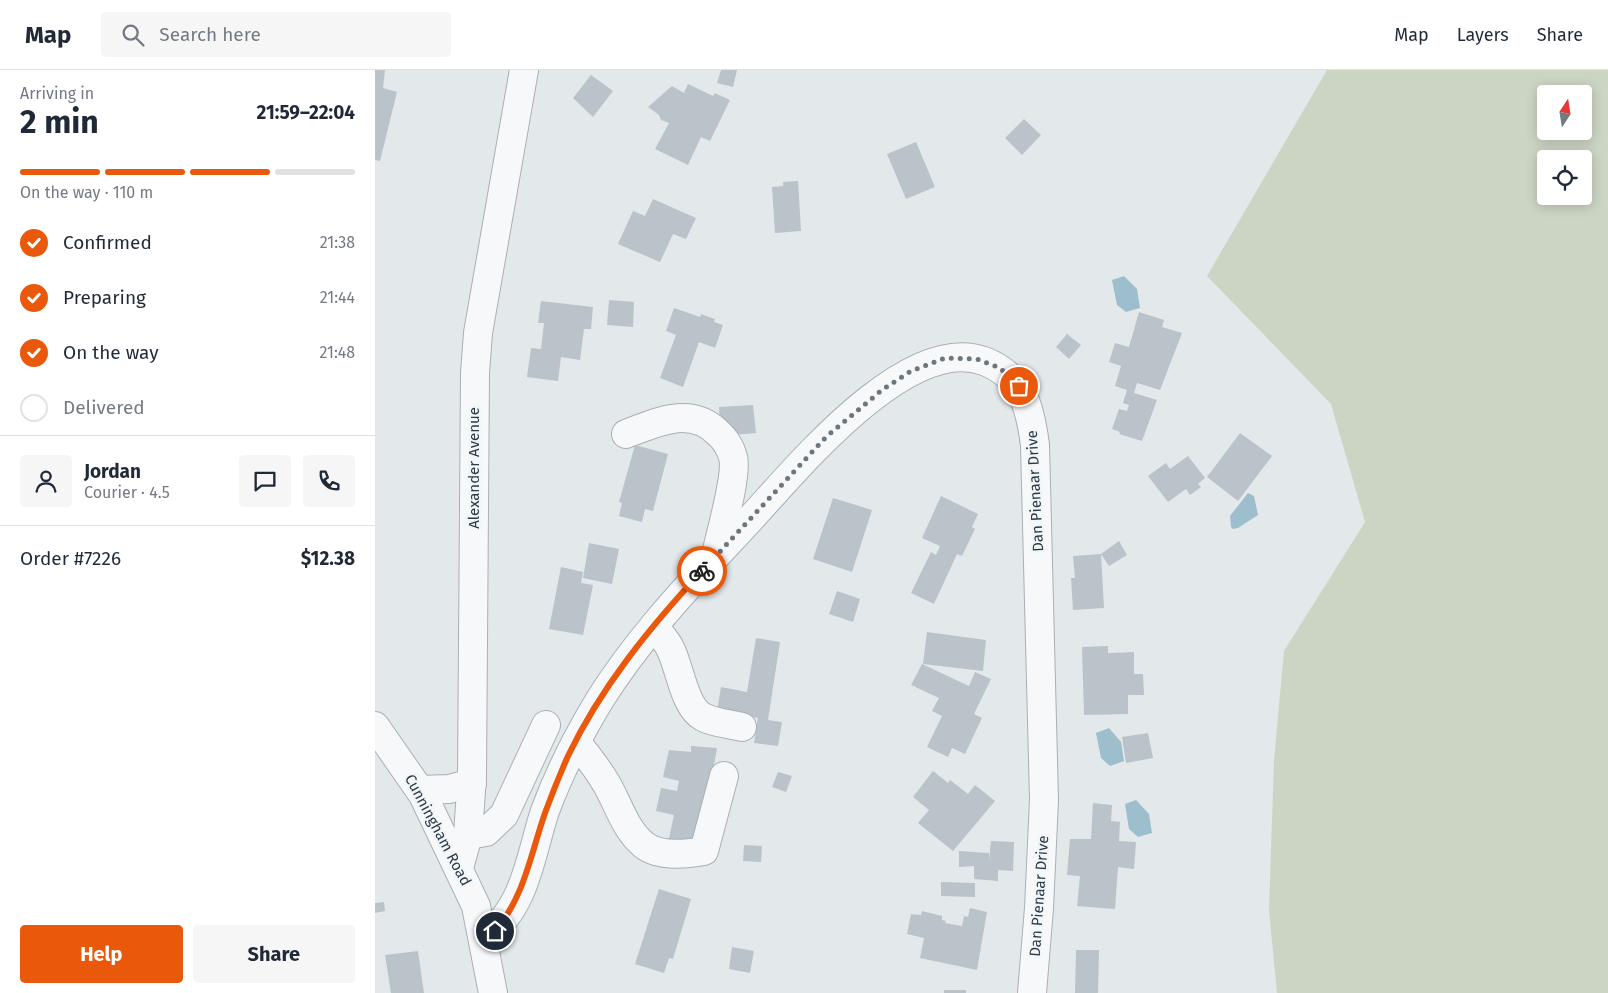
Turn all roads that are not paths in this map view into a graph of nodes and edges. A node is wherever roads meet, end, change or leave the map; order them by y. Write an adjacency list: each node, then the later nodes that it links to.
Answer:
1 (524, 70): 10 (street, Alexander Avenue)
2 (626, 434): 3 (street)
3 (716, 557): 4 (street, Dan Pienaar Drive); 16 (street, Dan Pienaar Drive)
4 (653, 626): 7 (street); 8 (street, Dan Pienaar Drive)
5 (546, 724): 12 (street)
6 (375, 726): 11 (street, Cunningham Road)
7 (741, 728)
8 (576, 742): 9 (street); 14 (street, Dan Pienaar Drive)
9 (724, 776)
10 (472, 784): 11 (street); 12 (street, Alexander Avenue)
11 (420, 790): 13 (street, Cunningham Road)
12 (468, 835): 13 (street, Alexander Avenue)
13 (459, 868): 14 (street, Cunningham Road)
14 (485, 942): 15 (street)
15 (493, 993)
16 (1031, 993)

